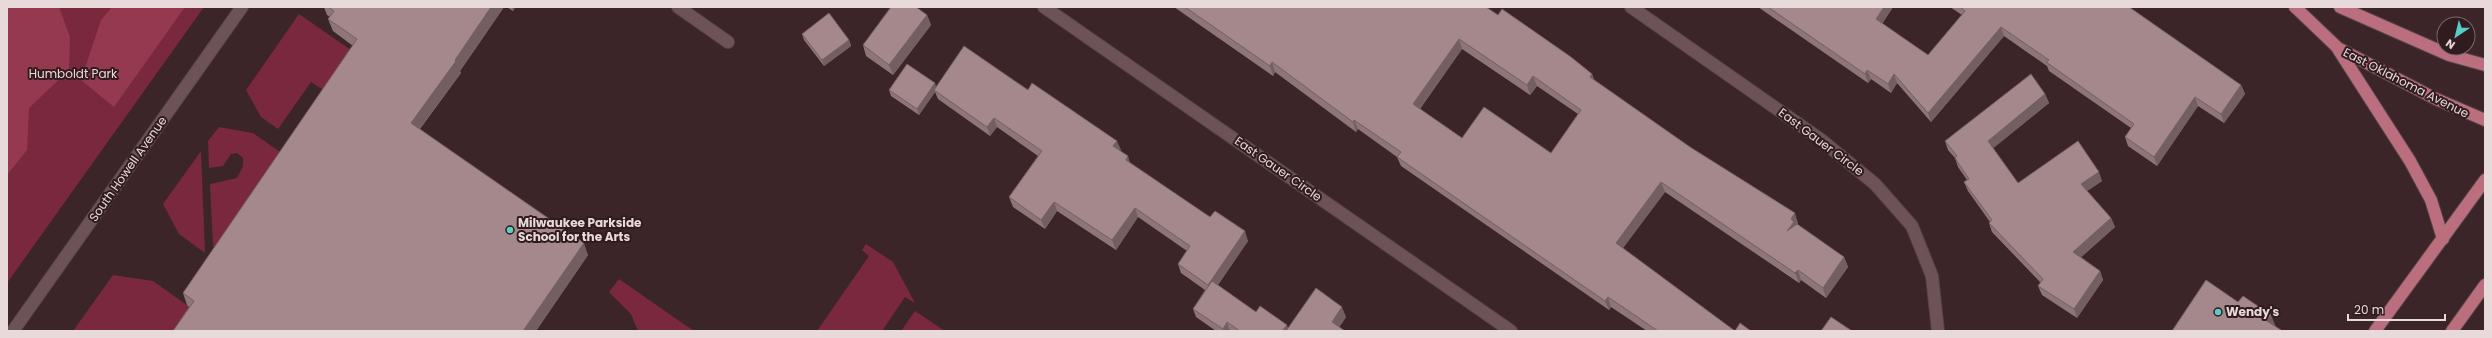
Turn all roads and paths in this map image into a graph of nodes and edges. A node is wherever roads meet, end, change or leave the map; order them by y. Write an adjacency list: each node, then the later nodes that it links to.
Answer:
1 (242, 7): 14 (street, South Howell Avenue)
2 (678, 7): 7 (street)
3 (1044, 7): 15 (street, East Gauer Circle)
4 (1631, 7): 16 (street, East Gauer Circle)
5 (2295, 7): 8 (main road, East Oklahoma Avenue)
6 (2340, 7): 9 (main road)
7 (728, 42)
8 (2338, 48): 10 (main road, East Oklahoma Avenue); 12 (main road)
9 (2485, 65)
10 (2485, 120)
11 (2485, 180): 12 (main road)
12 (2443, 239): 17 (main road)
13 (2485, 285): 18 (main road)
14 (13, 331)
15 (1511, 331)
16 (1938, 331)
17 (2375, 331)
18 (2452, 331)

